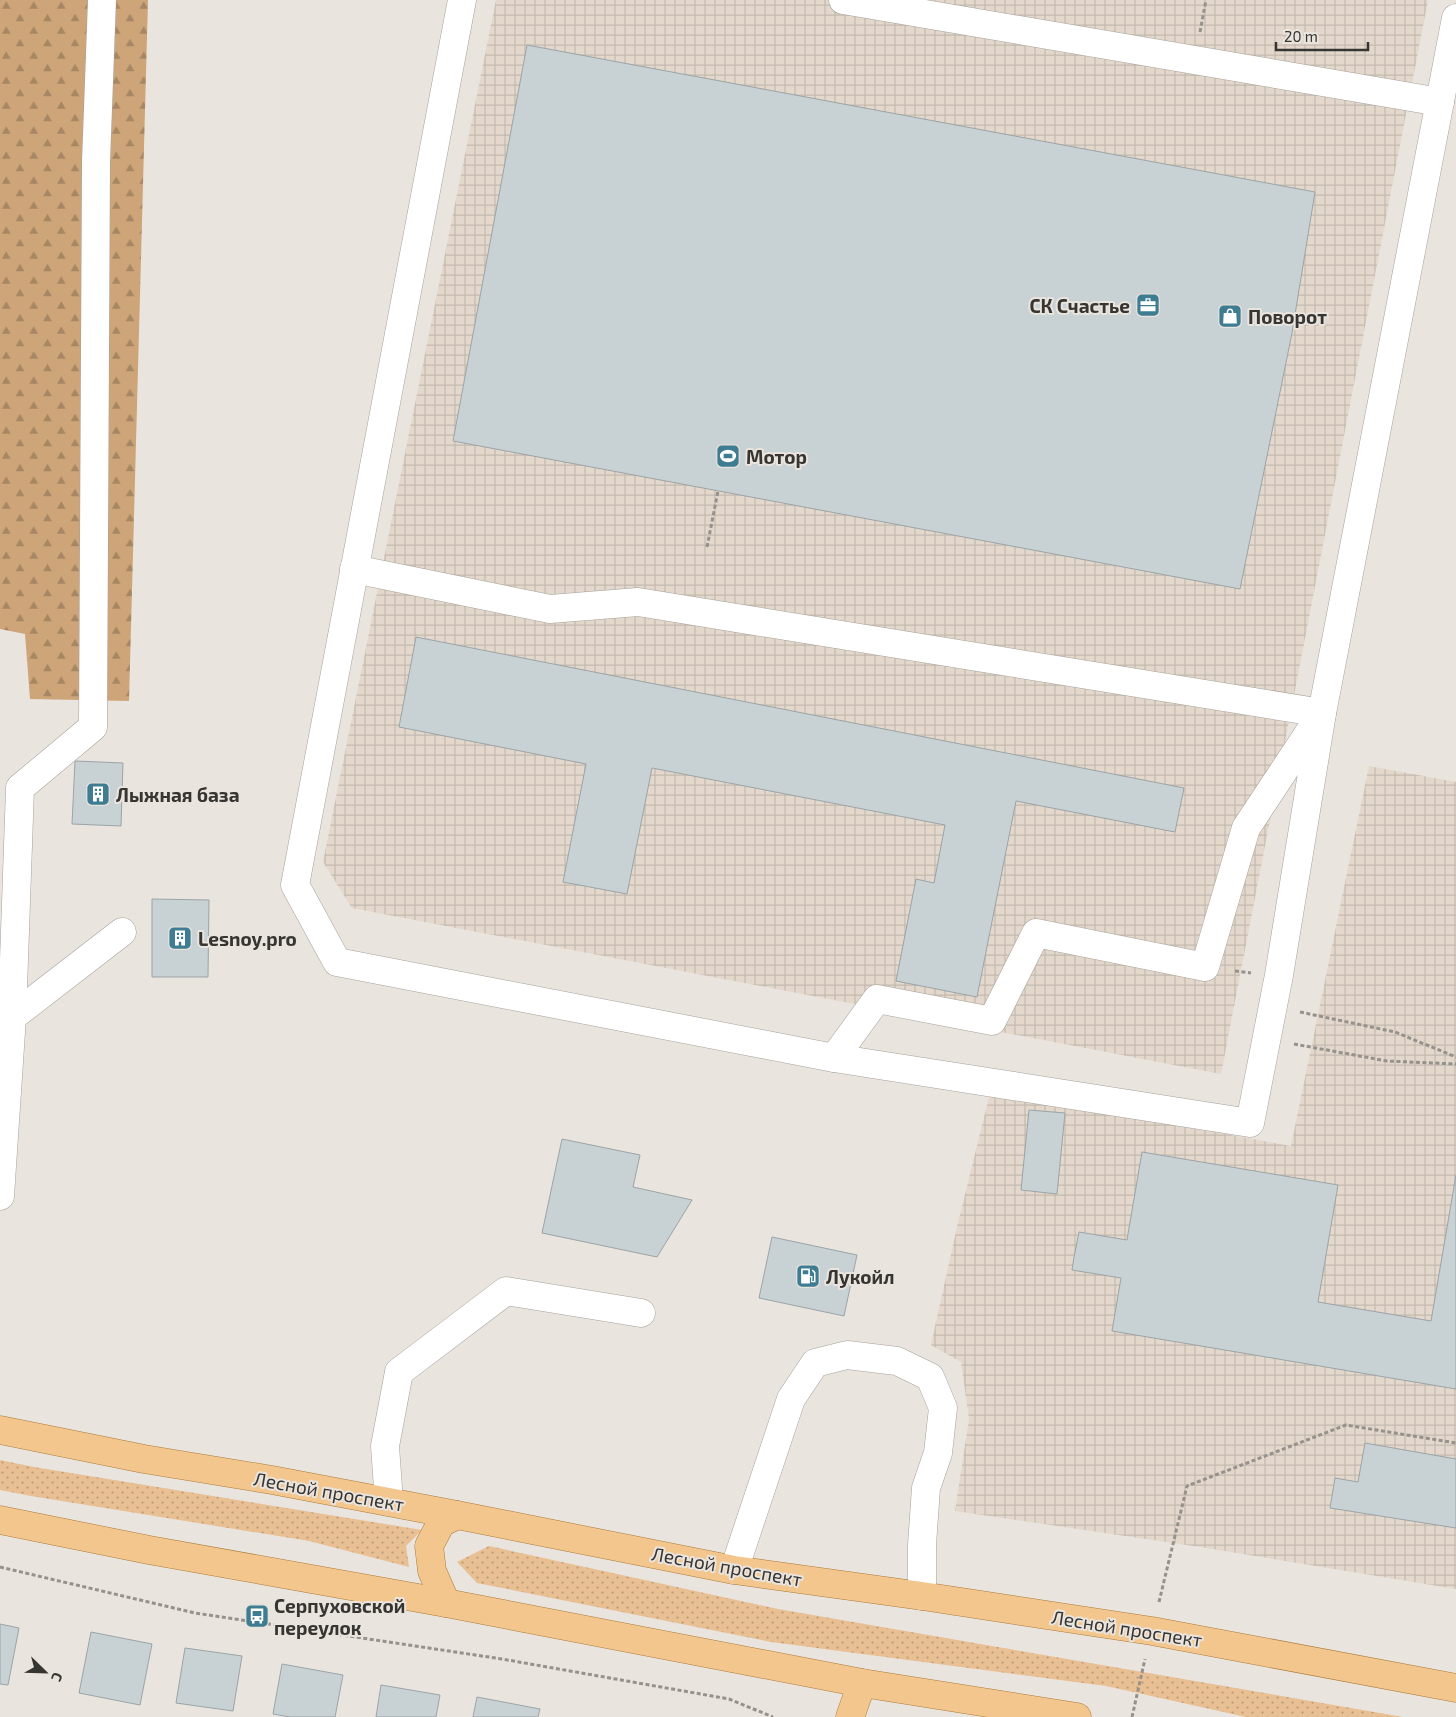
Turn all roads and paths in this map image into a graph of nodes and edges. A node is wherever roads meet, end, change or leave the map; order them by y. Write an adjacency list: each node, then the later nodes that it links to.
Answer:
1 (102, 0): 11 (lane)
2 (462, 0): 8 (lane)
3 (842, 0): 5 (lane)
4 (1456, 18): 5 (lane)
5 (1440, 102): 9 (lane)
6 (718, 491): 7 (path)
7 (707, 547)
8 (354, 570): 9 (lane); 15 (lane)
9 (1322, 713): 15 (lane); 15 (lane)
10 (122, 932): 11 (lane)
11 (12, 1017): 17 (lane)
12 (1327, 1018): 14 (path)
13 (1329, 1050): 16 (path)
14 (1456, 1057)
15 (834, 1058)
16 (1456, 1064)
17 (0, 1196)
18 (641, 1313): 21 (lane)
19 (0, 1430): 21 (main road, Лесной проспект)
20 (1456, 1443): 28 (path)
21 (389, 1502): 22 (main road, Лесной проспект)
22 (457, 1515): 25 (main road, Лесной проспект); 27 (main road)
23 (0, 1520): 27 (main road)
24 (0, 1567): 31 (path)
25 (734, 1570): 26 (main road, Лесной проспект); 26 (lane)
26 (922, 1596): 28 (main road, Лесной проспект)
27 (446, 1603): 29 (main road)
28 (1152, 1631): 30 (main road, Лесной проспект); 34 (path)
29 (862, 1683): 32 (main road); 33 (main road)
30 (1456, 1688)
31 (773, 1717)
32 (850, 1717)
33 (1077, 1717)
34 (1132, 1717)

